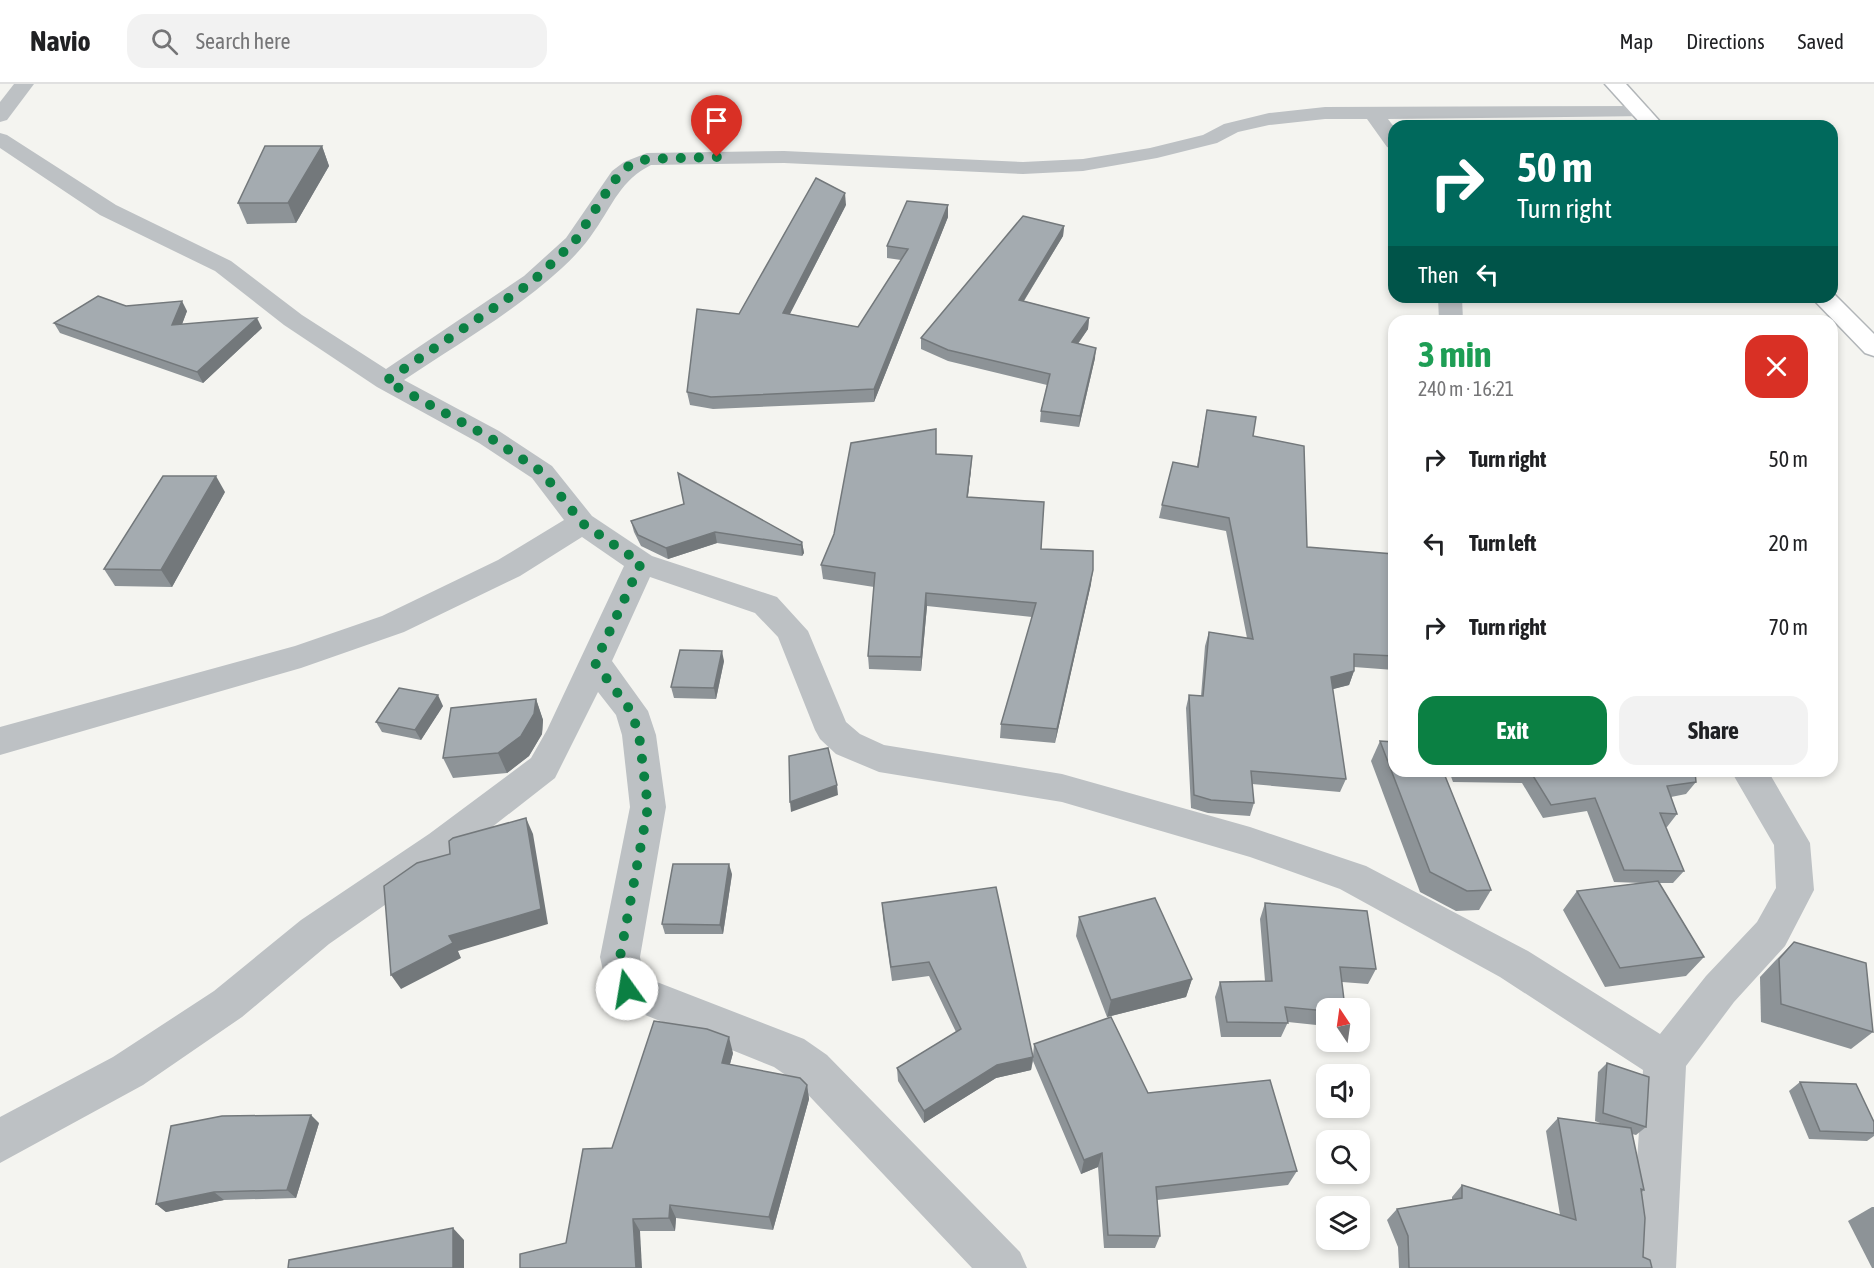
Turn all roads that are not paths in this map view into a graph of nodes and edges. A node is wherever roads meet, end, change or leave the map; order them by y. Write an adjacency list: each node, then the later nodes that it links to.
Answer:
1 (24, 84): 4 (street)
2 (1615, 84): 5 (main road)
3 (1374, 114): 5 (street); 6 (street); 10 (street)
4 (0, 116)
5 (1648, 119)
6 (1388, 134)
7 (0, 139): 10 (street)
8 (1829, 303): 9 (main road)
9 (1874, 348)
10 (386, 381): 11 (street)
11 (582, 523): 12 (street); 14 (street)
12 (641, 563): 13 (street); 16 (street)
13 (595, 663): 17 (street); 18 (street)
14 (0, 741)
15 (1753, 777): 16 (street)
16 (1665, 1060): 19 (street)
17 (0, 1141)
18 (1004, 1268)
19 (1653, 1268)

